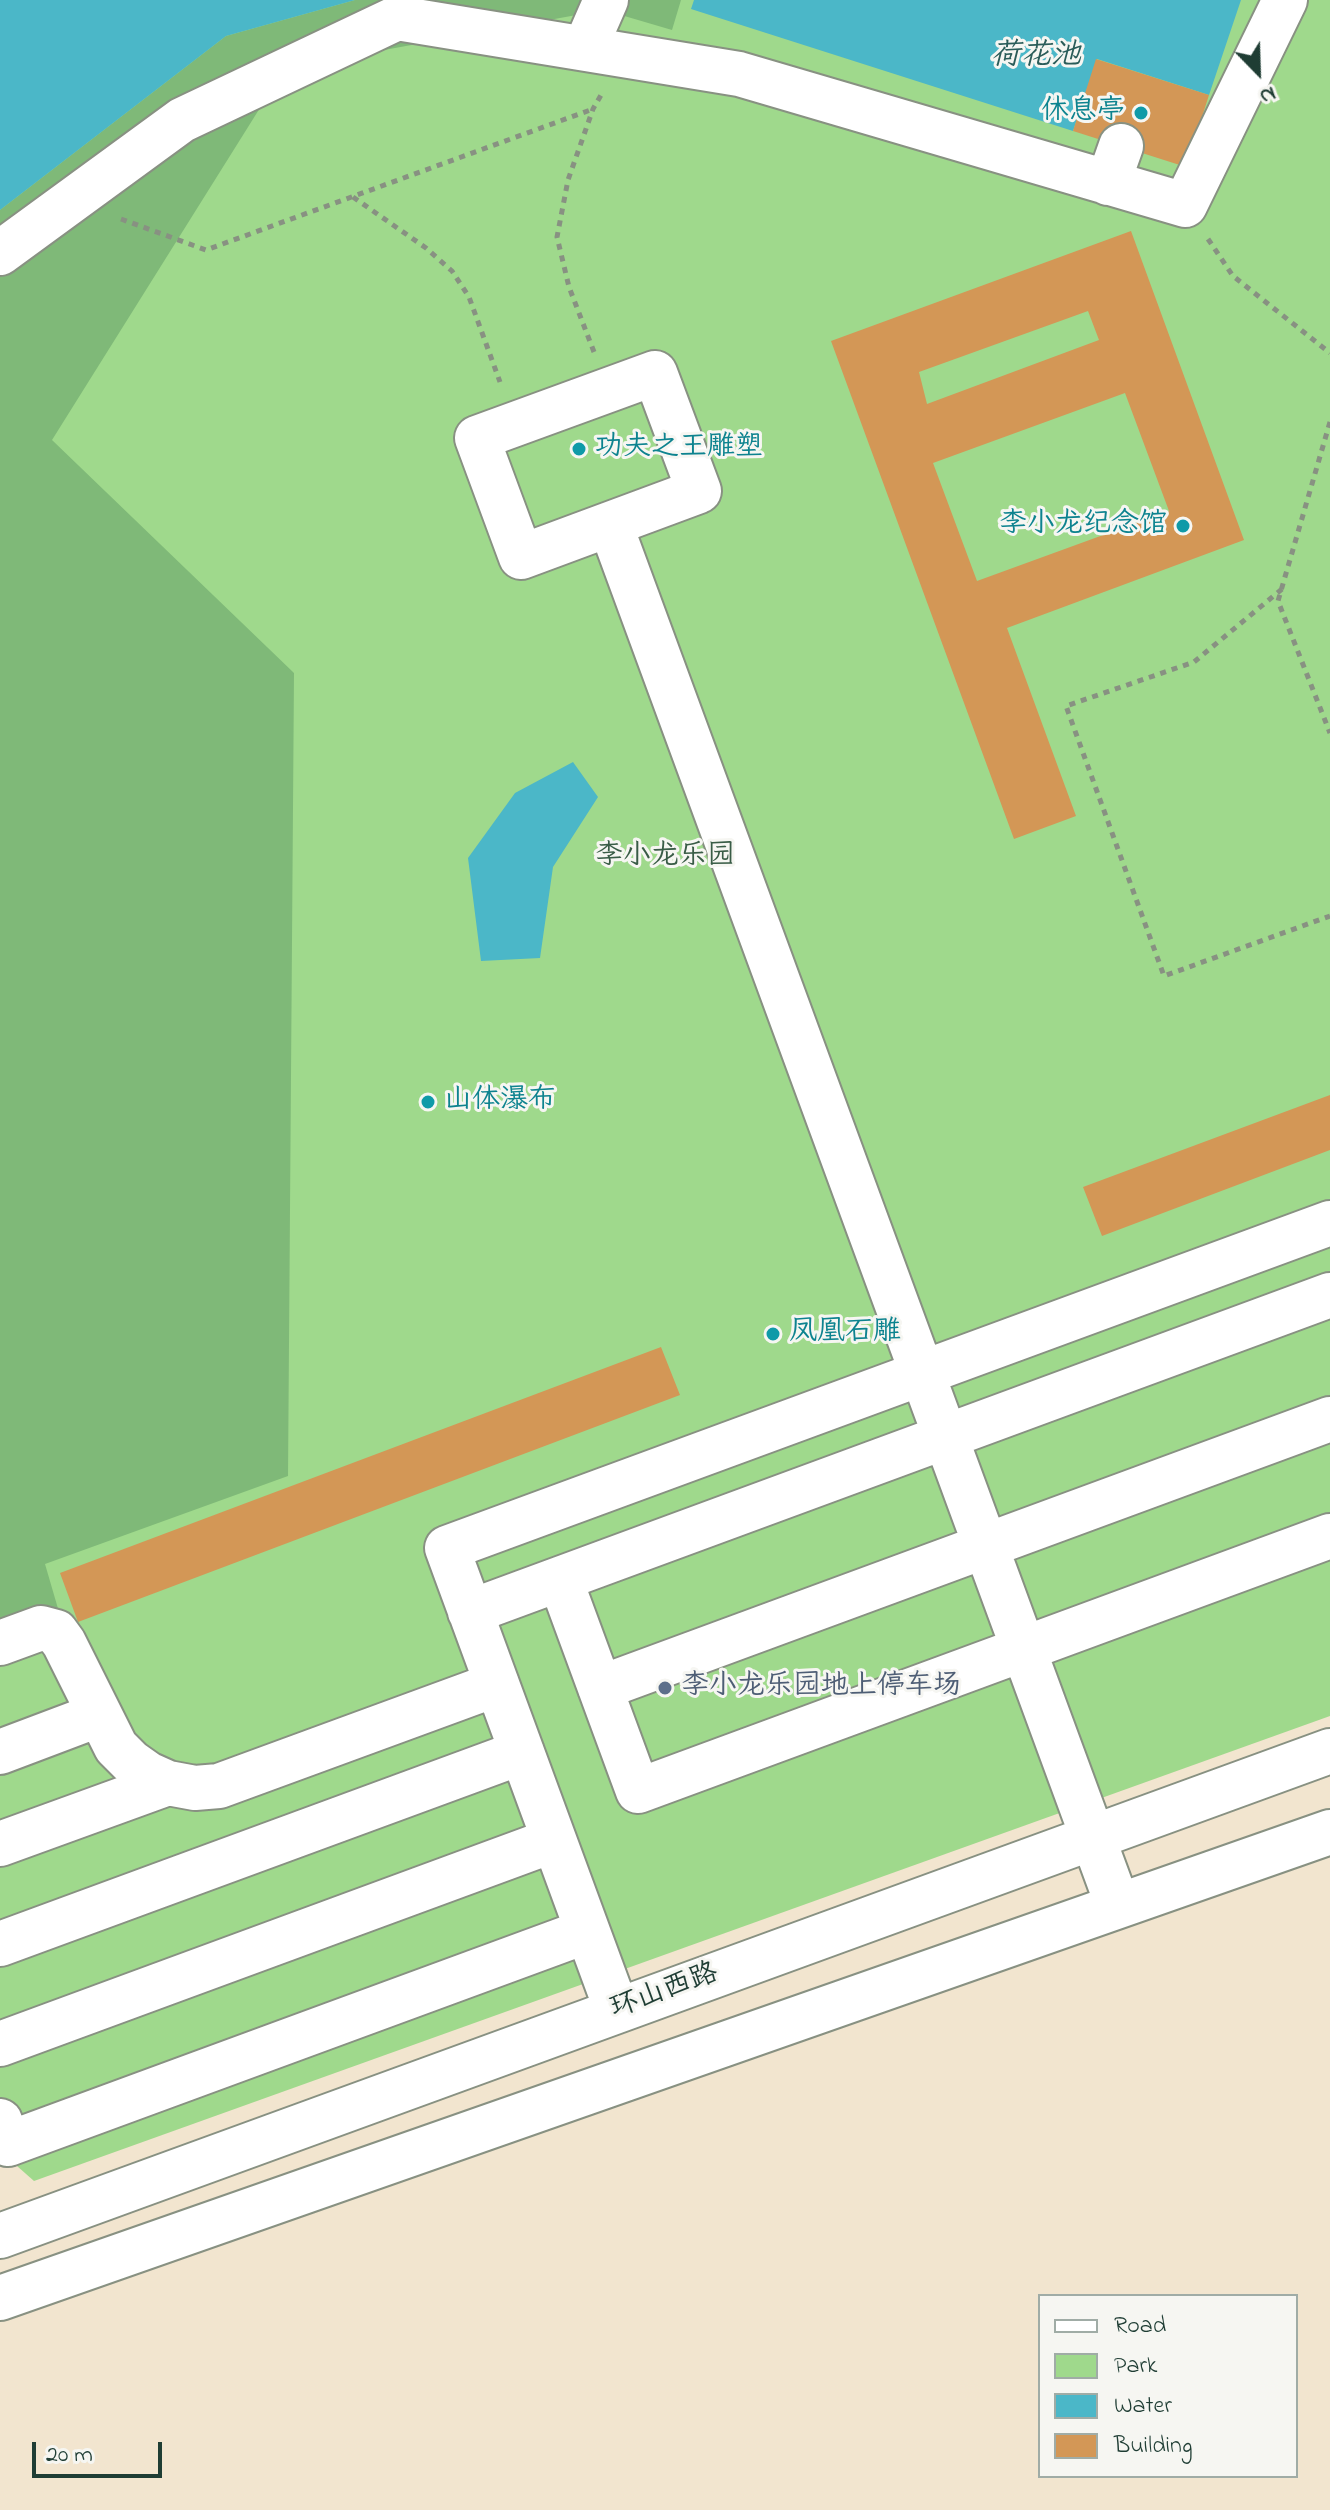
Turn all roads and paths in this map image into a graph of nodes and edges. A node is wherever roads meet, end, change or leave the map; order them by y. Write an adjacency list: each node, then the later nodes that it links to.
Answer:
1 (606, 0): 3 (street)
2 (1285, 0): 7 (street)
3 (604, 51): 4 (path); 6 (street); 7 (street)
4 (593, 109): 5 (path); 10 (path)
5 (353, 197): 6 (path); 12 (path)
6 (71, 201): 8 (street)
7 (1185, 205): 9 (path)
8 (0, 253)
9 (1330, 353)
10 (608, 390): 12 (street); 13 (street)
11 (1330, 422): 14 (path)
12 (516, 424): 13 (street)
13 (610, 524): 19 (street)
14 (1282, 589): 15 (path); 16 (path)
15 (1330, 733)
16 (1330, 916)
17 (1330, 1223): 19 (street)
18 (1330, 1295): 21 (street)
19 (922, 1373): 21 (street); 25 (street)
20 (1330, 1419): 23 (street)
21 (945, 1436): 23 (street); 24 (street)
22 (1330, 1536): 27 (street)
23 (985, 1546): 27 (street); 29 (street)
24 (560, 1579): 25 (street); 29 (street)
25 (470, 1612): 28 (street)
26 (0, 1643): 30 (street)
27 (1023, 1650): 29 (street); 36 (street)
28 (497, 1684): 33 (street); 34 (street)
29 (600, 1688)
30 (98, 1715): 32 (street); 34 (street)
31 (1330, 1751): 36 (street, 环山西路)
32 (0, 1752)
33 (522, 1752): 37 (street); 41 (street)
34 (168, 1783): 38 (street)
35 (1330, 1832): 39 (street)
36 (1093, 1837): 39 (street); 42 (street, 环山西路)
37 (554, 1840): 40 (street); 43 (street)
38 (0, 1844)
39 (1118, 1906): 46 (street)
40 (587, 1931): 42 (street); 44 (street)
41 (0, 1944)
42 (617, 2011): 45 (street, 环山西路)
43 (0, 2044)
44 (0, 2121)
45 (0, 2236)
46 (0, 2298)

